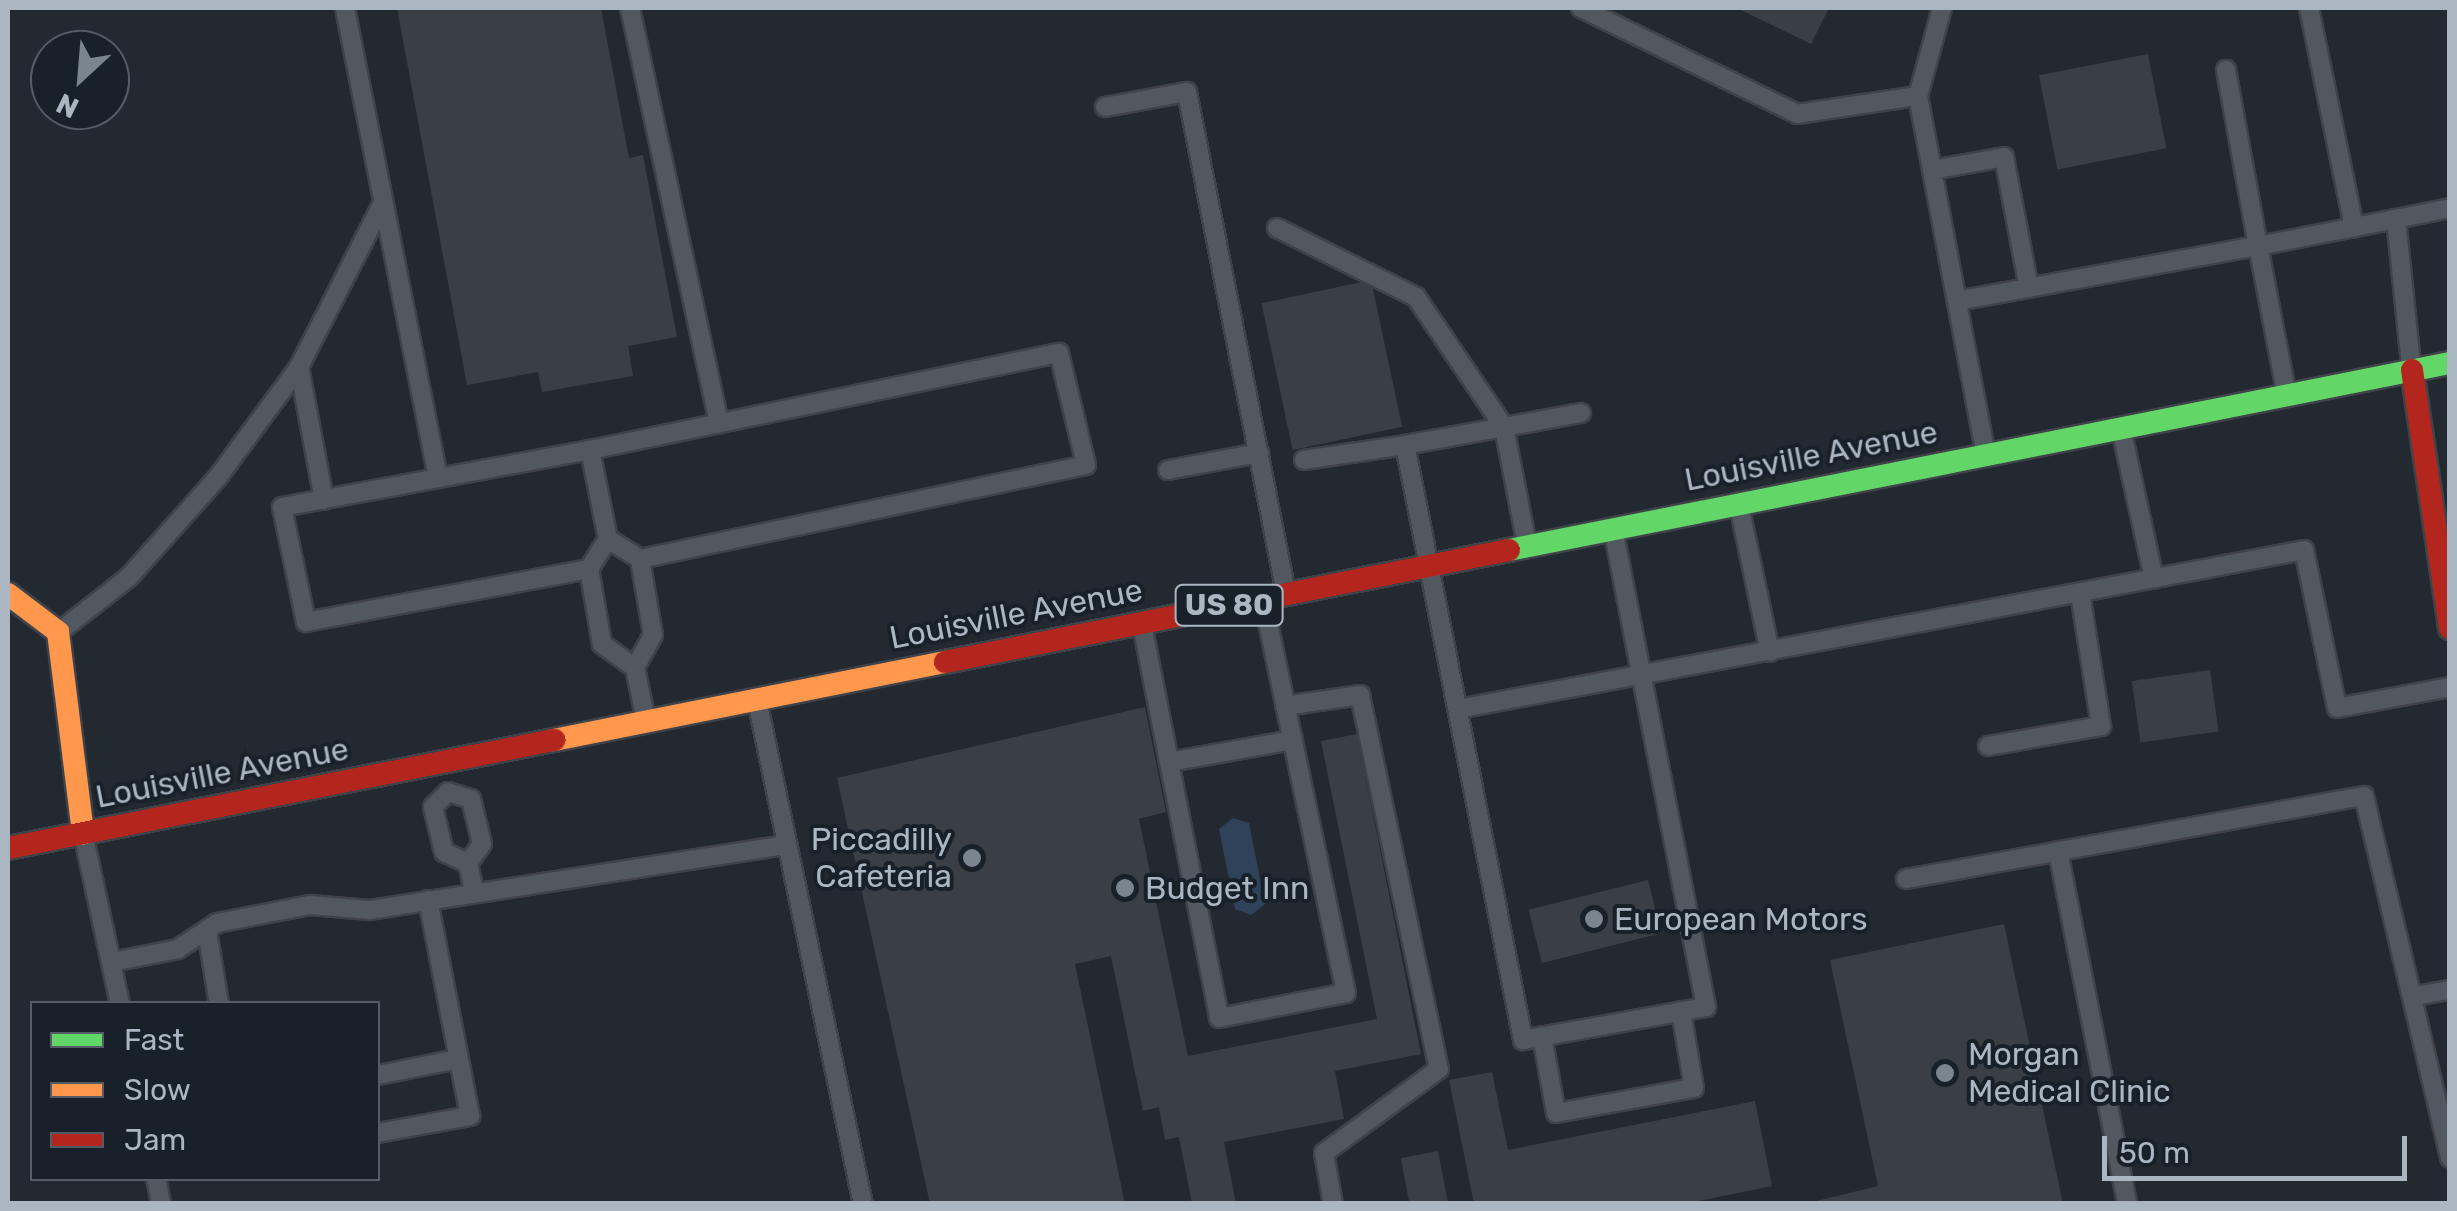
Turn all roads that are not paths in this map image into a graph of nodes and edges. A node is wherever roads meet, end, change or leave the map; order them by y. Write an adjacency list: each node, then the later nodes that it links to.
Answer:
1 (344, 8): 10 (lane)
2 (630, 8): 23 (lane)
3 (1581, 8): 7 (lane)
4 (1942, 8): 7 (lane)
5 (2309, 8): 13 (lane)
6 (2226, 70): 15 (lane)
7 (1918, 96): 9 (lane)
8 (1105, 108): 28 (lane)
9 (1932, 170): 16 (lane); 17 (lane)
10 (383, 204): 19 (lane); 32 (lane)
11 (2450, 208): 12 (lane)
12 (2396, 219): 13 (lane); 20 (lane)
13 (2354, 227): 15 (lane)
14 (1277, 228): 24 (lane)
15 (2258, 246): 16 (lane); 21 (lane)
16 (2029, 288): 17 (lane)
17 (1957, 301): 29 (lane)
18 (2450, 363): 20 (main road, Louisville Avenue / US 80)
19 (299, 366): 33 (lane); 48 (lane)
20 (2412, 370): 21 (main road, Louisville Avenue / US 80); 47 (main road)
21 (2287, 394): 25 (main road, Louisville Avenue / US 80)
22 (1581, 413): 24 (lane)
23 (719, 424): 27 (lane); 38 (lane)
24 (1504, 427): 26 (lane); 37 (lane)
25 (2121, 427): 29 (main road, Louisville Avenue / US 80); 41 (lane)
26 (1405, 444): 30 (lane); 39 (lane)
27 (590, 450): 32 (lane); 36 (lane)
28 (1259, 453): 31 (lane); 44 (lane)
29 (1986, 454): 34 (main road, Louisville Avenue / US 80)
30 (1304, 460)
31 (1168, 470)
32 (438, 478): 33 (lane)
33 (324, 500): 40 (lane)
34 (1739, 503): 35 (main road, Louisville Avenue / US 80); 49 (lane)
35 (1613, 528): 37 (main road, Louisville Avenue / US 80); 51 (lane)
36 (608, 539): 38 (lane); 40 (lane)
37 (1527, 546): 39 (main road, Louisville Avenue / US 80)
38 (640, 559): 50 (lane)
39 (1429, 565): 44 (main road, Louisville Avenue / US 80); 55 (lane)
40 (589, 568): 50 (lane)
41 (2154, 579): 42 (lane); 52 (lane)
42 (2080, 593): 49 (lane); 58 (lane)
43 (8, 594): 48 (main road)
44 (1286, 594): 45 (main road, Louisville Avenue / US 80)
45 (1263, 598): 46 (main road, Louisville Avenue / US 80); 54 (lane)
46 (1142, 622): 53 (main road, Louisville Avenue / US 80); 60 (lane)
47 (2450, 628)
48 (58, 632): 62 (main road)
49 (1770, 652): 51 (lane)
50 (635, 668): 56 (lane)
51 (1641, 677): 55 (lane); 76 (lane)
52 (2450, 686)
53 (757, 699): 56 (main road, Louisville Avenue / US 80); 63 (lane)
54 (1285, 706): 57 (lane); 83 (lane)
55 (1458, 710): 77 (lane)
56 (646, 722): 59 (main road, Louisville Avenue / US 80)
57 (1293, 740): 60 (lane); 60 (lane)
58 (1988, 746)
59 (441, 762): 61 (lane); 62 (main road, Louisville Avenue / US 80)
60 (1169, 762)
61 (448, 792): 66 (lane); 66 (lane)
62 (83, 833): 64 (main road, Louisville Avenue / US 80); 71 (lane)
63 (788, 845): 68 (lane); 82 (lane)
64 (8, 848)
65 (2058, 852): 67 (lane); 73 (lane); 84 (lane)
66 (468, 864): 68 (lane)
67 (1906, 879)
68 (474, 892): 69 (lane)
69 (428, 900): 70 (lane); 78 (lane)
70 (207, 930): 71 (lane); 75 (lane)
71 (112, 962): 74 (lane)
72 (2450, 990): 73 (lane)
73 (2415, 996): 81 (lane)
74 (119, 1001)
75 (219, 1001)
76 (1681, 1012): 77 (lane); 77 (lane)
77 (1542, 1036)
78 (458, 1059): 79 (lane); 80 (lane)
79 (380, 1075)
80 (380, 1133)
81 (2450, 1158)
82 (863, 1204)
83 (1333, 1204)
84 (2127, 1204)

